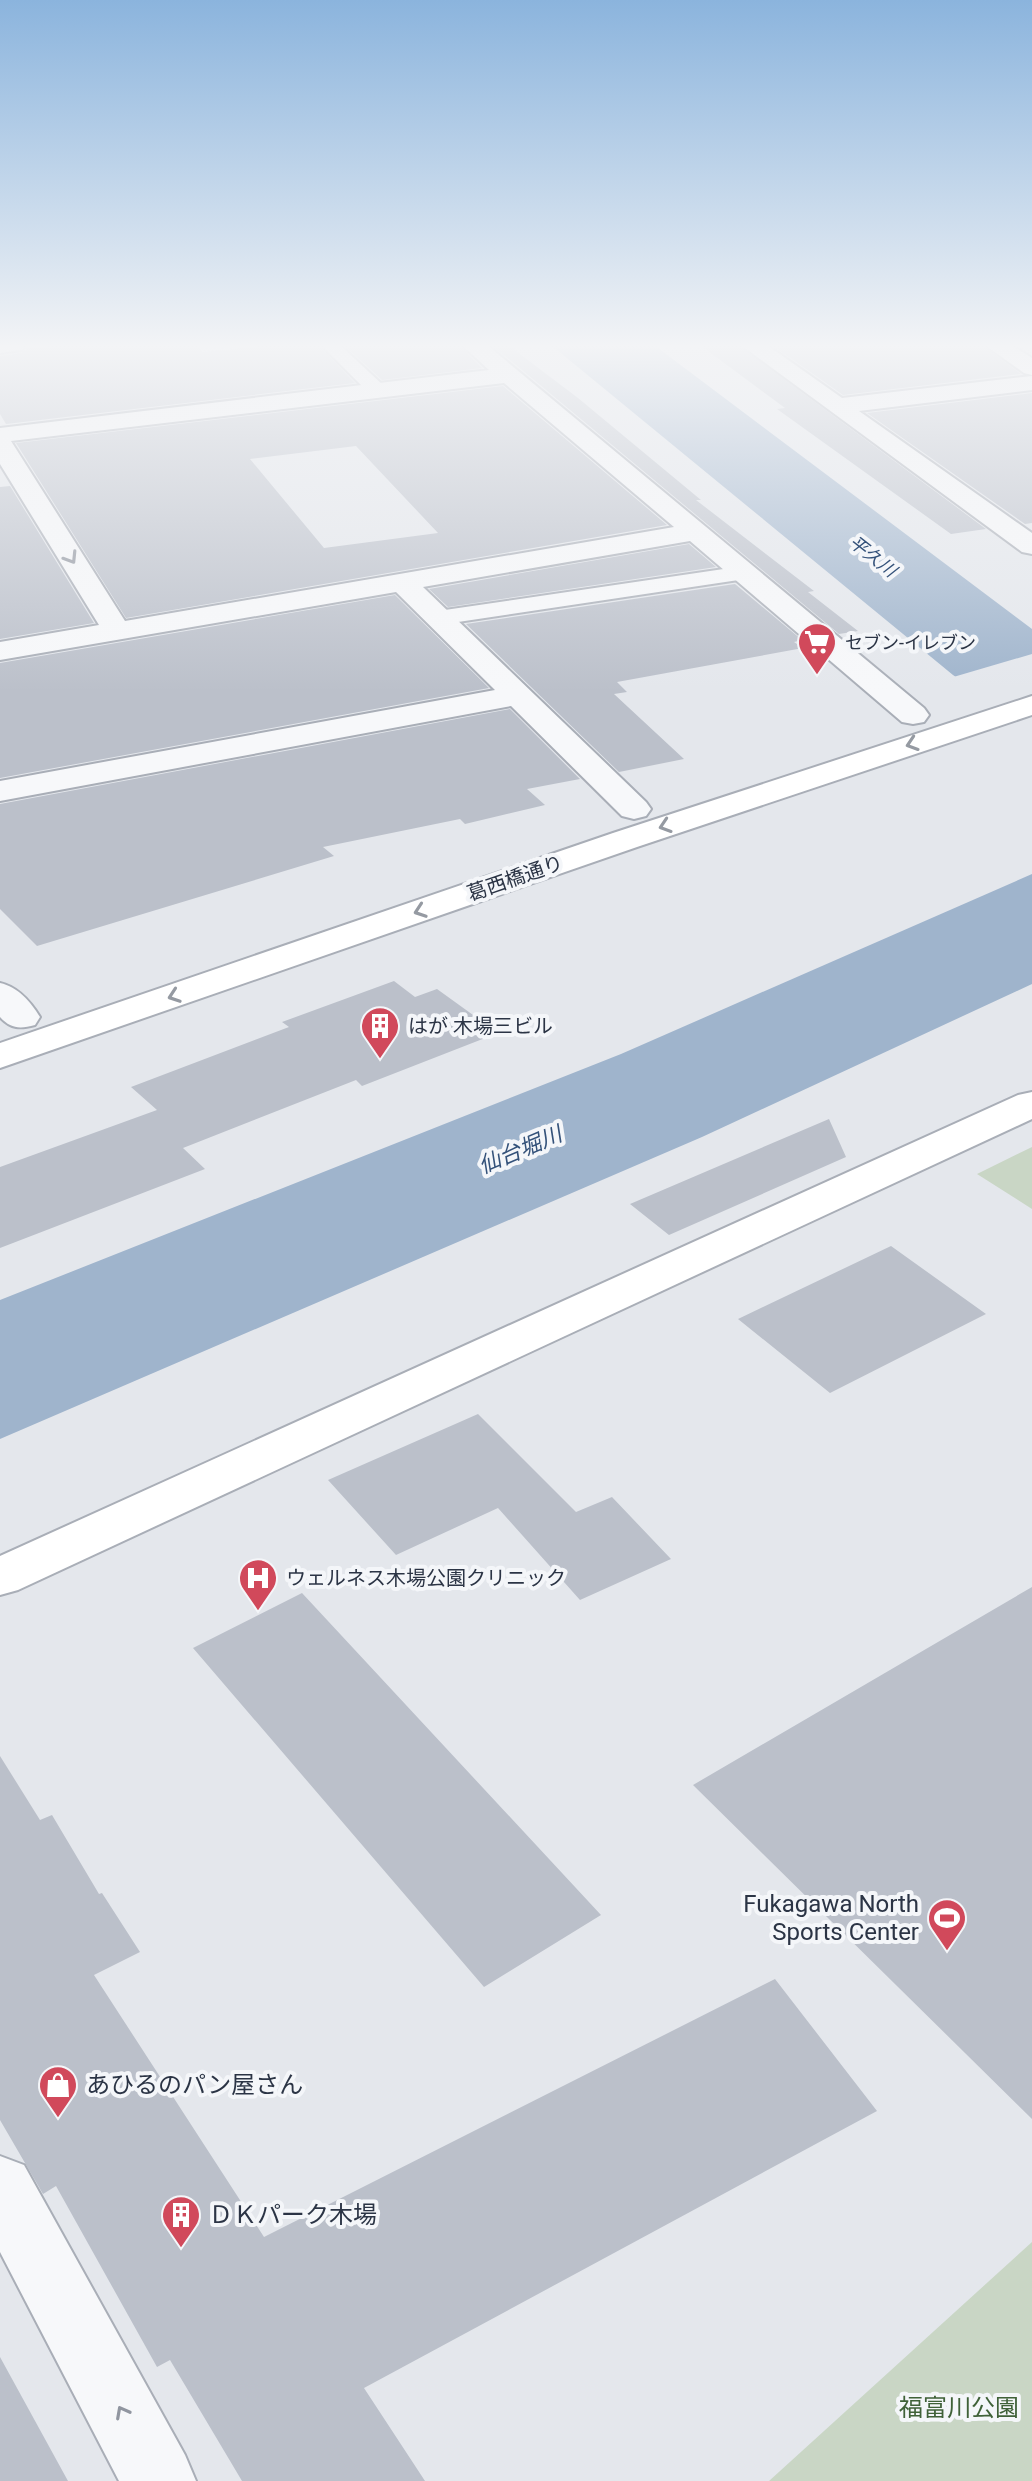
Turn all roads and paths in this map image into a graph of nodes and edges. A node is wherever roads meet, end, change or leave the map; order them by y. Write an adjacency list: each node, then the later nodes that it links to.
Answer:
1 (10, 461): 9 (street, one-way to 9)
2 (611, 461): 4 (street)
3 (914, 461): 5 (street)
4 (695, 532): 6 (street); 7 (street)
5 (1032, 546)
6 (744, 573): 8 (lane); 15 (street)
7 (402, 582): 8 (street); 9 (street)
8 (438, 618): 12 (street)
9 (117, 631): 10 (street)
10 (0, 651)
11 (1032, 678): 14 (main road, 葛西橋通り)
12 (516, 696): 16 (street); 17 (street)
13 (1032, 705): 14 (main road, 葛西橋通り)
14 (972, 710): 15 (main road, 葛西橋通り); 19 (main road, 葛西橋通り, one-way to 19)
15 (913, 715): 17 (main road, 葛西橋通り)
16 (0, 791)
17 (634, 809): 18 (main road, 葛西橋通り)
18 (7, 1012)
19 (0, 1056)
20 (1032, 1104): 21 (main road)
21 (0, 1577)
22 (0, 2186): 23 (street, one-way to 22)
23 (159, 2481)

